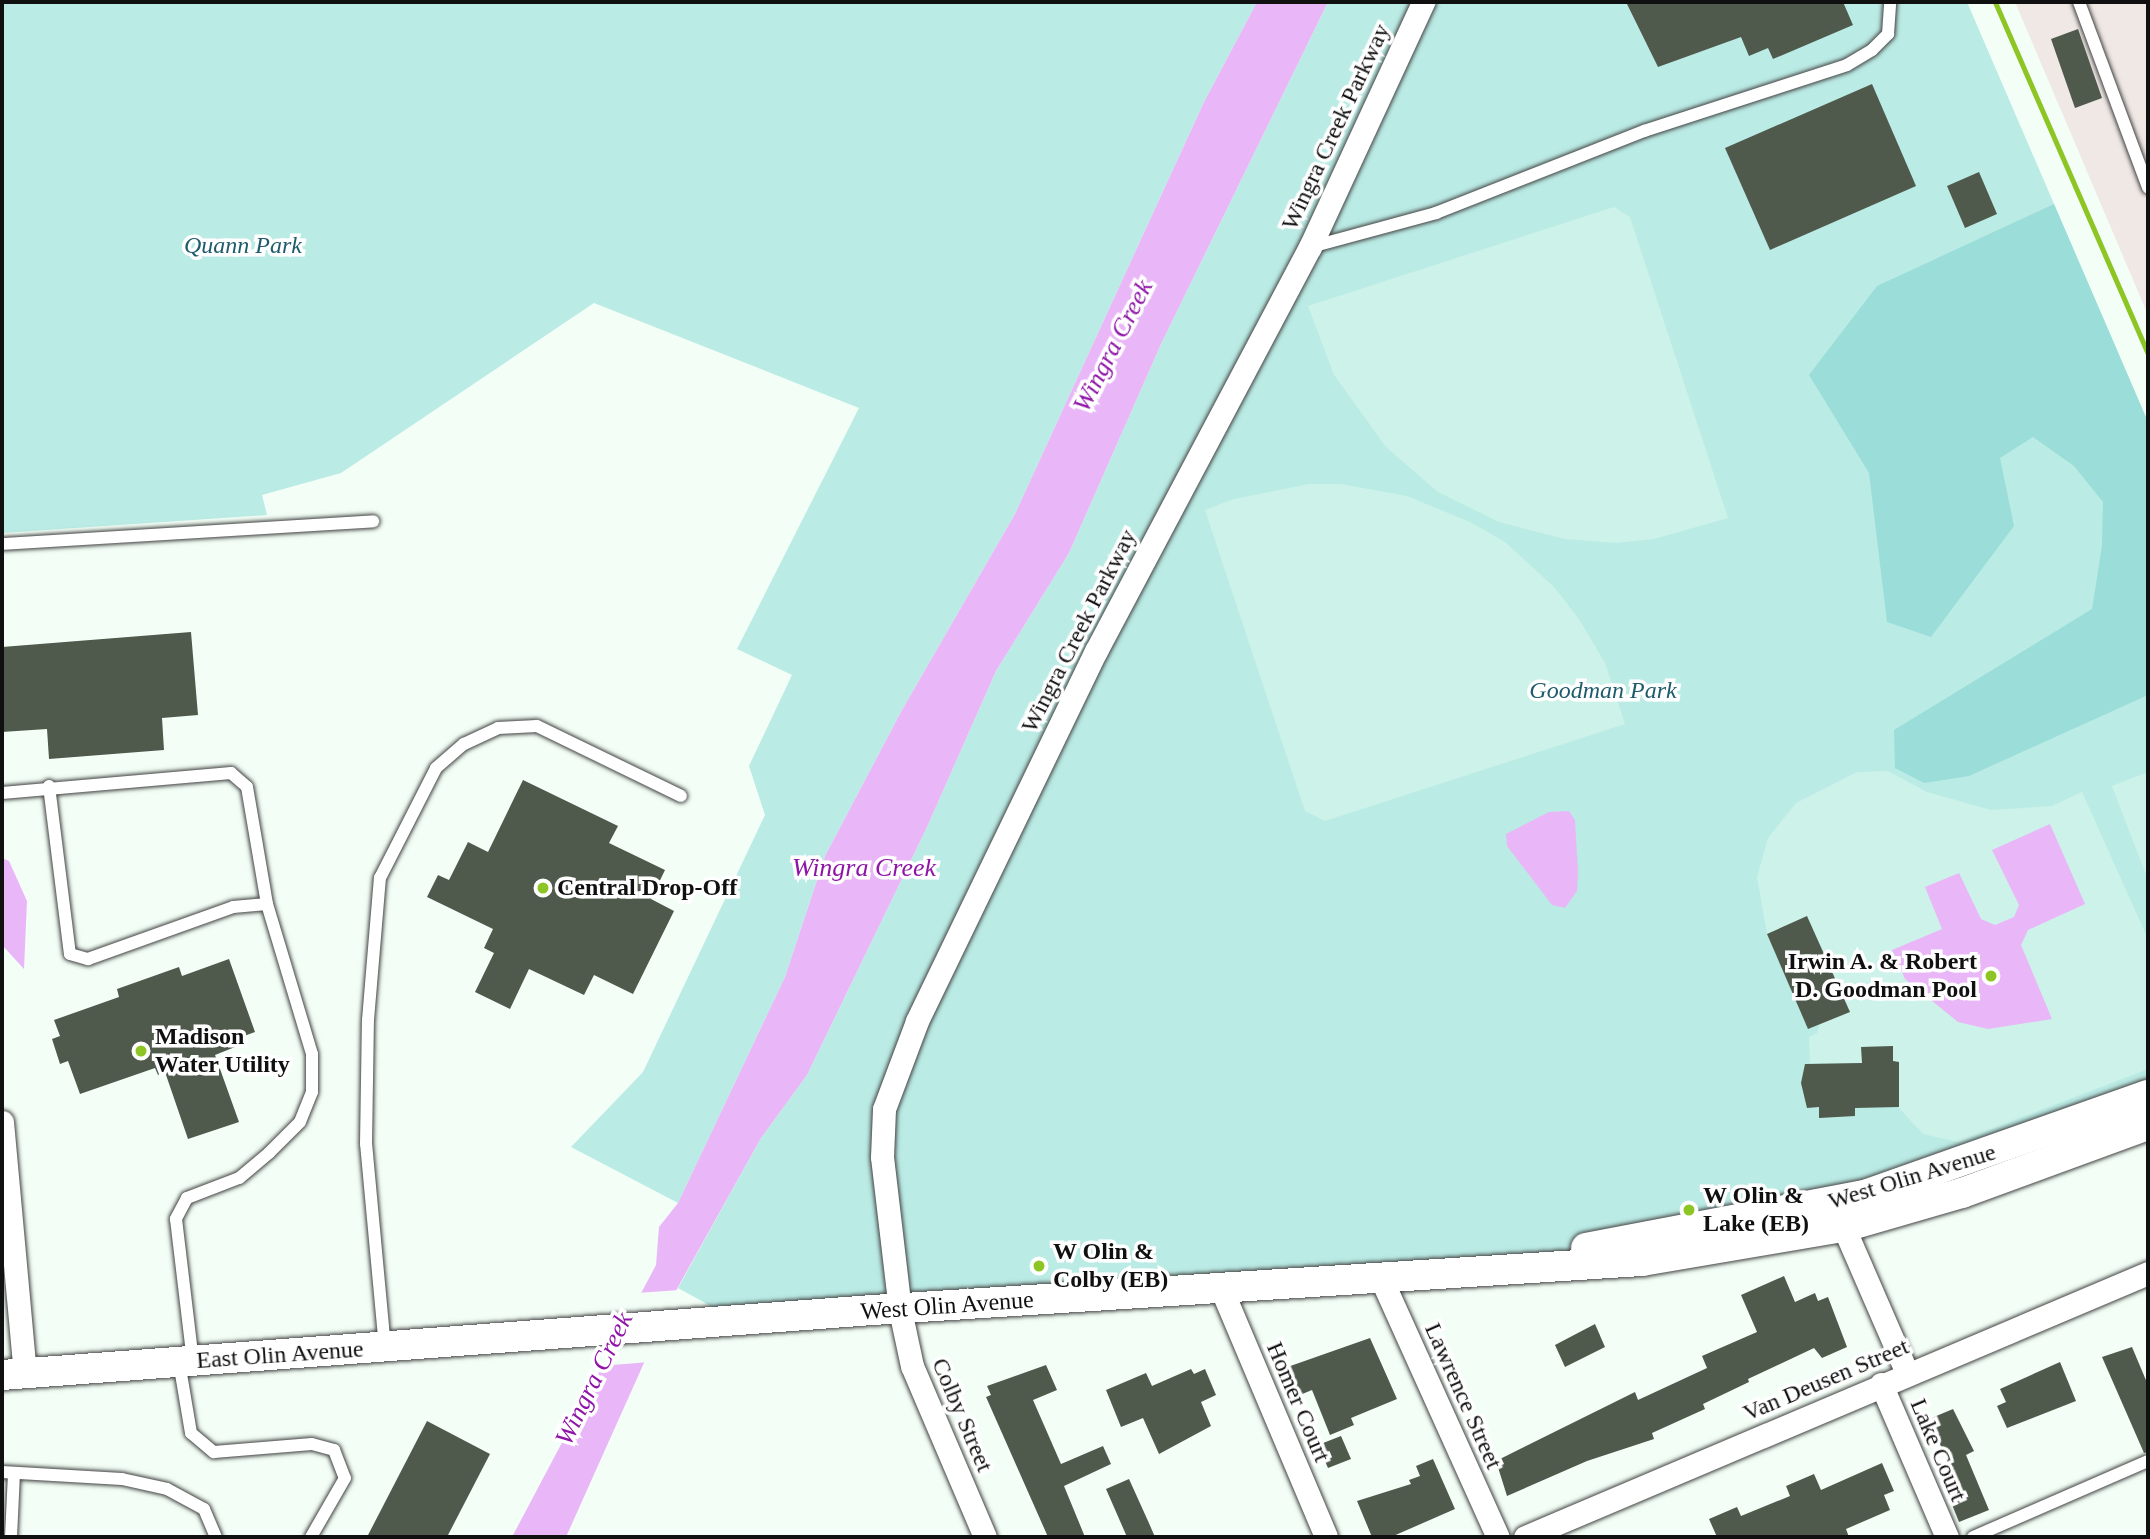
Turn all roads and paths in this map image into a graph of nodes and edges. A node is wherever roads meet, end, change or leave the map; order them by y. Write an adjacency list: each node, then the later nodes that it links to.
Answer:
1 (1423, 2): 5 (street, Wingra Creek Parkway)
2 (1890, 2): 5 (lane)
3 (2079, 2): 4 (lane)
4 (2148, 188)
5 (1310, 247): 19 (street, Wingra Creek Parkway)
6 (373, 521): 7 (lane)
7 (2, 544)
8 (49, 786): 9 (lane); 11 (lane); 11 (lane)
9 (2, 793)
10 (681, 796): 21 (lane)
11 (267, 904): 22 (lane)
12 (2148, 1095): 15 (street, West Olin Avenue)
13 (2, 1122): 24 (street)
14 (2148, 1125): 15 (street, West Olin Avenue)
15 (1838, 1215): 17 (street, West Olin Avenue); 23 (street, Lake Court)
16 (2148, 1273): 23 (street, Van Deusen Street)
17 (1380, 1276): 18 (street, West Olin Avenue); 33 (street, Lawrence Street)
18 (1221, 1288): 19 (street, West Olin Avenue); 32 (street, Homer Court)
19 (900, 1310): 20 (street, West Olin Avenue); 31 (street, Colby Street)
20 (558, 1334): 21 (street, East Olin Avenue)
21 (385, 1348): 22 (street, East Olin Avenue)
22 (186, 1362): 24 (street, East Olin Avenue); 30 (lane)
23 (1907, 1373): 25 (street, Van Deusen Street)
24 (13, 1374)
25 (1881, 1384): 34 (street, Van Deusen Street); 35 (street, Lake Court)
26 (2148, 1461): 36 (lane)
27 (8, 1472): 28 (lane); 29 (lane)
28 (11, 1537)
29 (216, 1537)
30 (311, 1537)
31 (985, 1537)
32 (1326, 1537)
33 (1498, 1537)
34 (1525, 1537)
35 (1947, 1537)
36 (1973, 1537)

